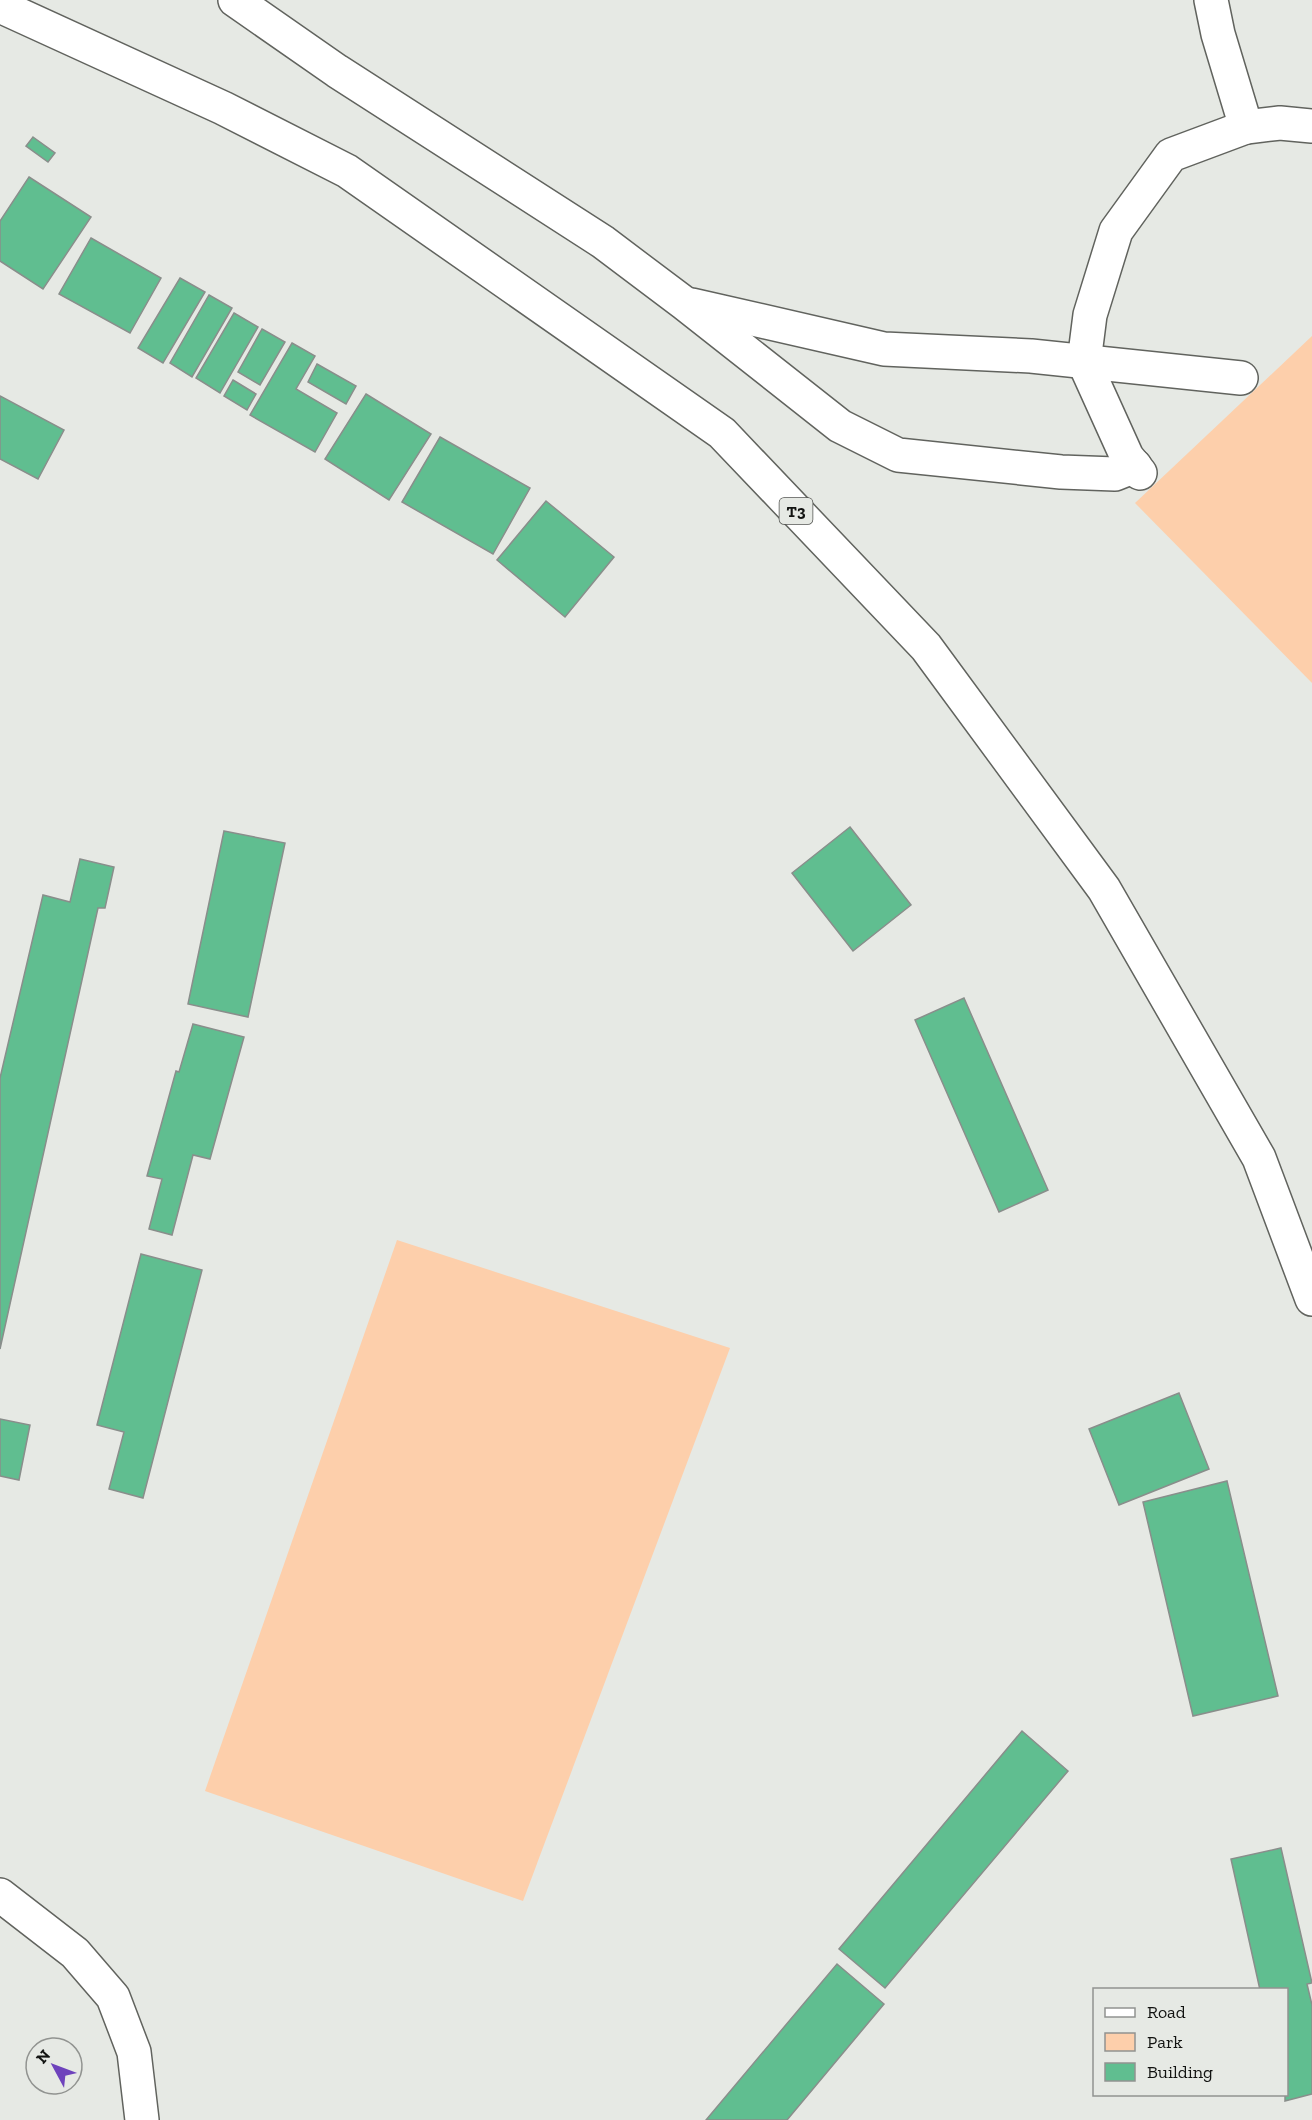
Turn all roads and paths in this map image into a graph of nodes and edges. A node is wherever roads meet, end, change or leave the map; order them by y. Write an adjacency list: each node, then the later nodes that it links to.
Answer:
1 (235, 0): 6 (main road)
2 (1211, 0): 5 (main road)
3 (0, 6): 9 (main road, T3)
4 (1312, 126): 5 (main road)
5 (1246, 127): 7 (main road)
6 (684, 303): 7 (main road); 7 (main road)
7 (1084, 362): 8 (main road)
8 (1241, 378)
9 (1312, 1299)
10 (0, 1895): 11 (main road)
11 (142, 2120)

